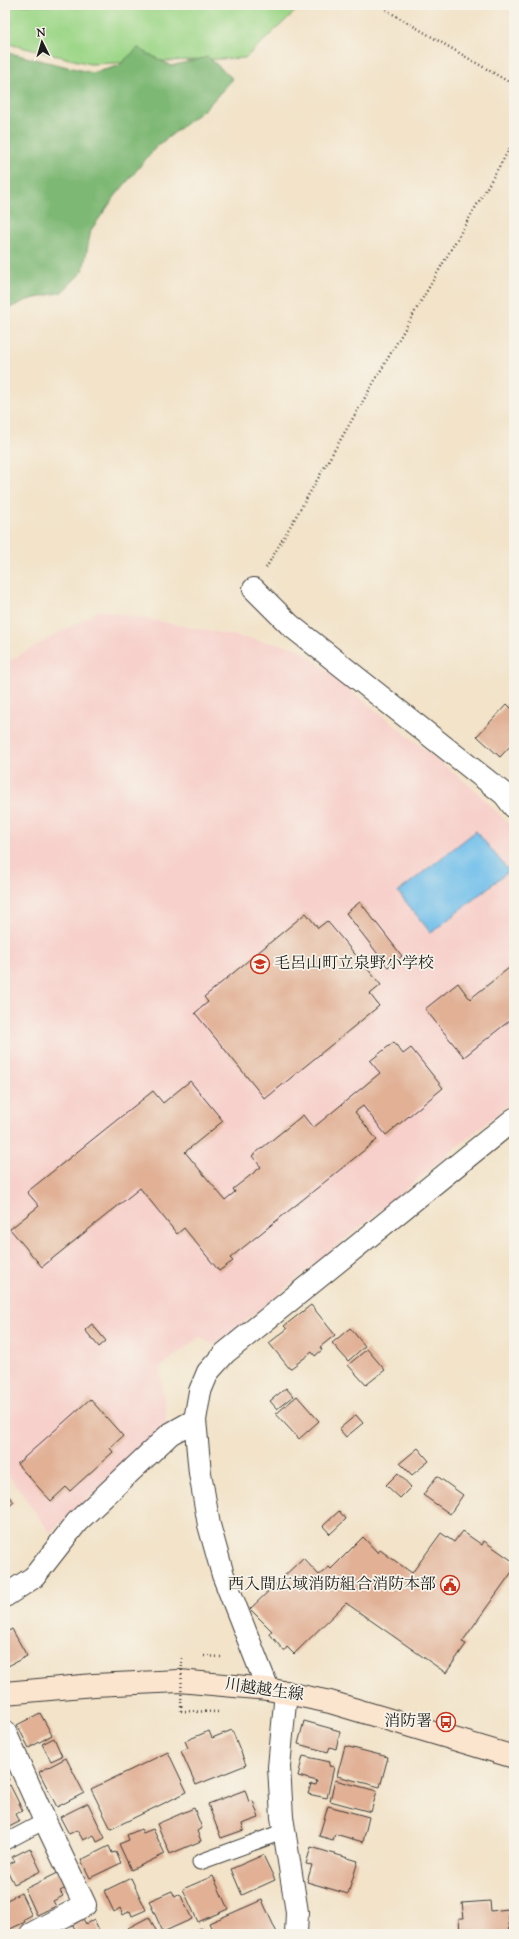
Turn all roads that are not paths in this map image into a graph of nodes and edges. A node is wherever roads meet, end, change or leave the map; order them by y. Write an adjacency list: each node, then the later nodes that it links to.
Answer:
1 (254, 589): 2 (street)
2 (514, 807)
3 (514, 1119): 4 (street)
4 (195, 1420): 5 (street); 6 (street)
5 (5, 1596)
6 (277, 1690): 7 (main road, 川越越生線); 9 (main road, 川越越生線); 11 (street)
7 (5, 1693)
8 (5, 1732): 10 (street)
9 (514, 1757)
10 (44, 1822): 12 (lane); 14 (street)
11 (285, 1831): 13 (lane); 15 (street)
12 (5, 1842)
13 (200, 1862)
14 (31, 1934)
15 (296, 1934)

